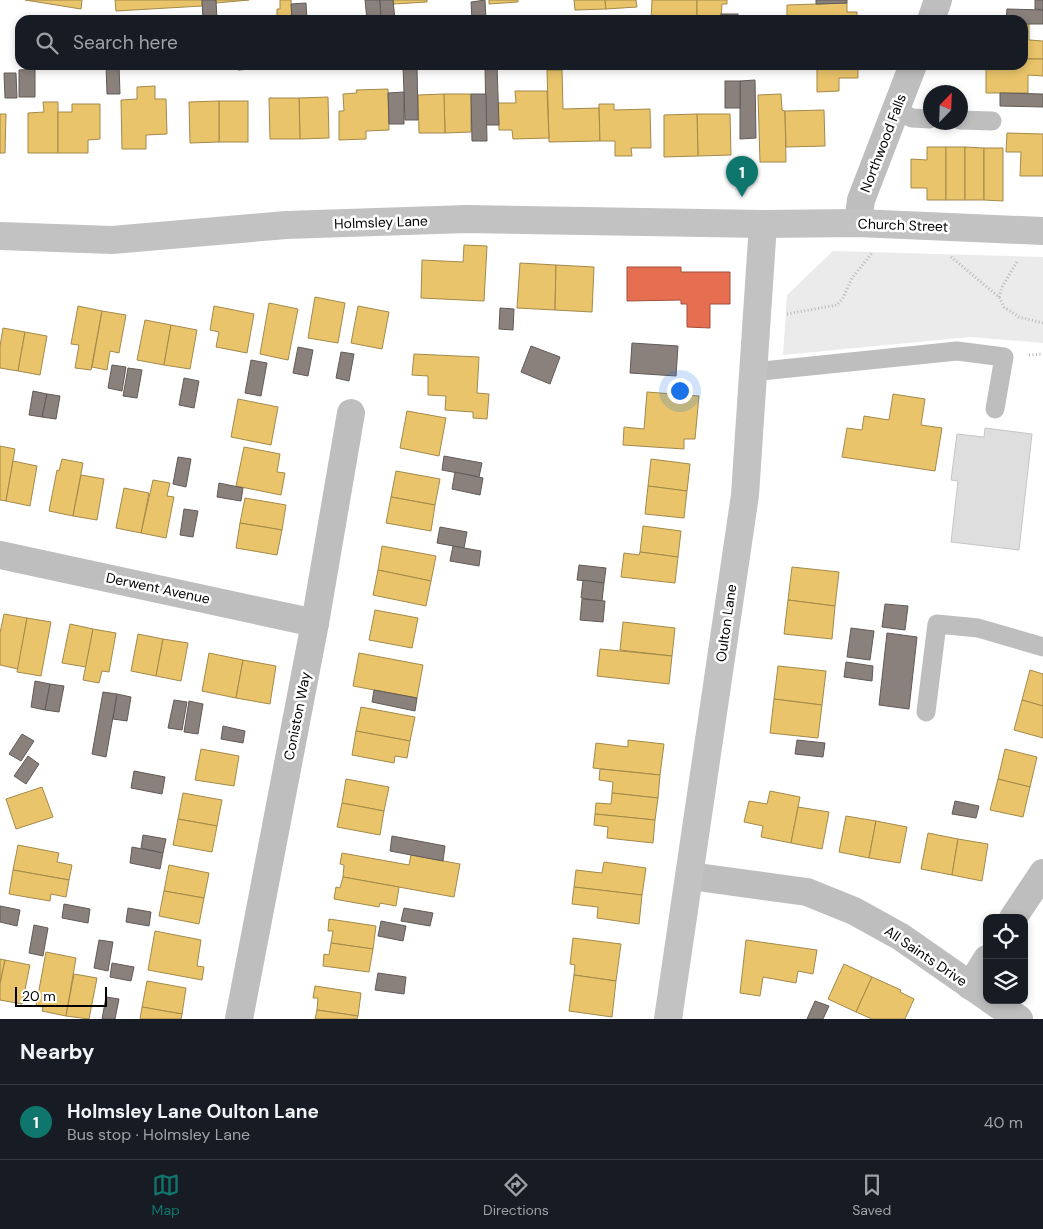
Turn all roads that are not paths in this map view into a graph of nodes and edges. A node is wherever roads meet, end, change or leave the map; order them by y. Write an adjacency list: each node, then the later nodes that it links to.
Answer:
1 (938, 0): 2 (street)
2 (932, 15)
3 (911, 70): 4 (street, Northwood Falls)
4 (896, 110): 5 (lane); 8 (street, Northwood Falls)
5 (923, 118)
6 (968, 120): 7 (lane)
7 (992, 121)
8 (858, 223): 9 (street, Church Street); 10 (street, Church Street)
9 (763, 224): 11 (street, Holmsley Lane); 12 (street, Oulton Lane)
10 (1040, 231)
11 (0, 236)
12 (753, 372): 13 (lane); 20 (street, Oulton Lane)
13 (995, 409)
14 (351, 413): 16 (street, Coniston Way)
15 (0, 555): 16 (street, Derwent Avenue)
16 (315, 623): 24 (street, Coniston Way)
17 (1043, 647): 18 (lane)
18 (926, 712)
19 (1043, 873): 21 (street)
20 (690, 876): 22 (street, All Saints Drive); 25 (street, Oulton Lane)
21 (1016, 914)
22 (983, 994)
23 (997, 1004): 26 (street, All Saints Drive)
24 (239, 1019)
25 (668, 1019)
26 (1019, 1019)

